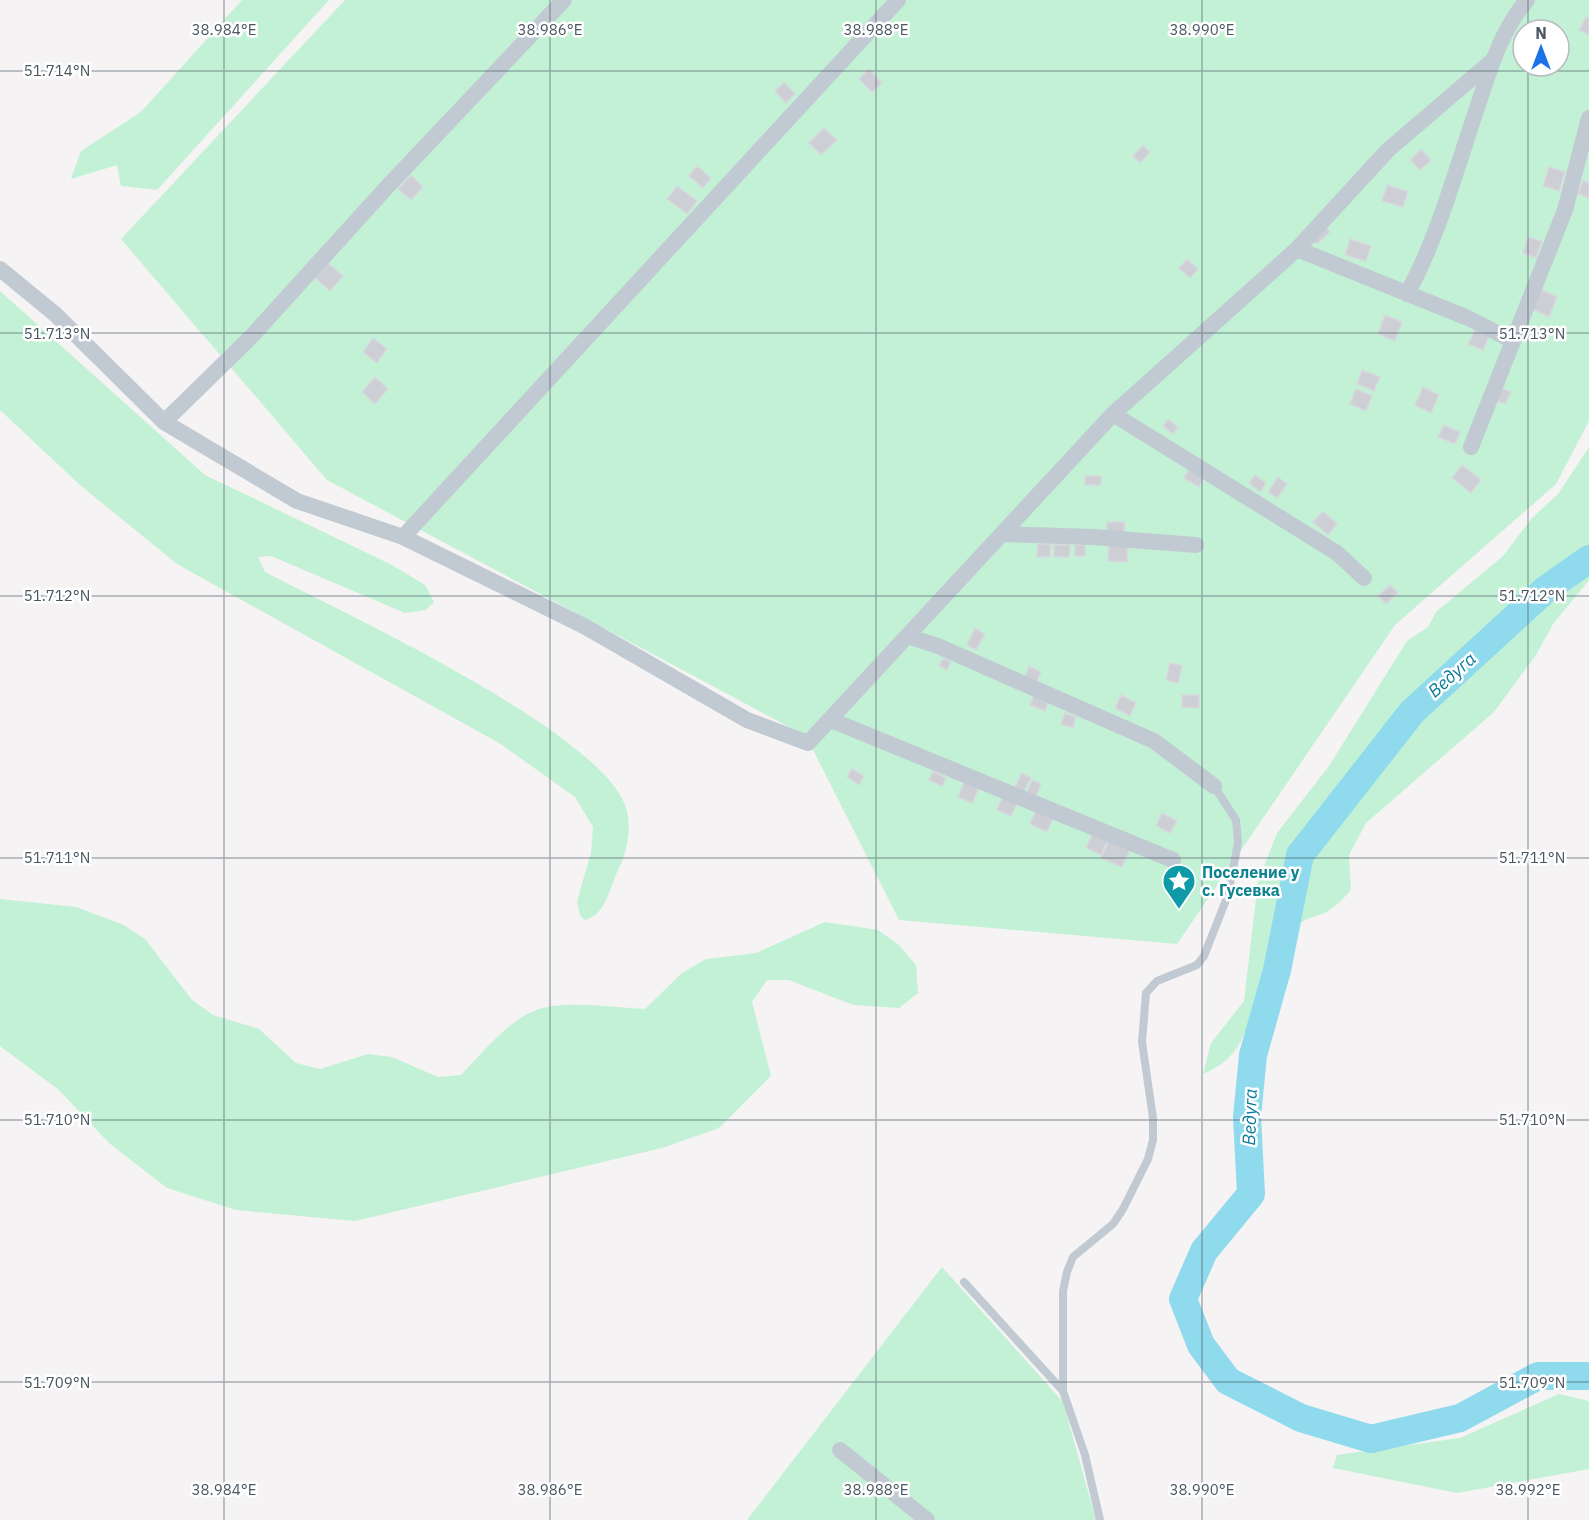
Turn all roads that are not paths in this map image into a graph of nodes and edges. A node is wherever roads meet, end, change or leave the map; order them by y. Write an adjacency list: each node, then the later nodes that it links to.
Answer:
1 (564, 0): 11 (street)
2 (898, 0): 14 (street)
3 (1527, 0): 4 (street)
4 (1492, 61): 6 (street); 8 (street)
5 (1589, 118): 9 (street)
6 (1297, 249): 8 (street); 10 (street)
7 (0, 268): 11 (street)
8 (1407, 294): 9 (street)
9 (1513, 341): 12 (street)
10 (1113, 414): 13 (street); 16 (street)
11 (164, 422): 14 (street)
12 (1471, 447)
13 (1004, 534): 15 (street); 17 (street)
14 (403, 537): 18 (street)
15 (1196, 545)
16 (1364, 578)
17 (907, 636): 18 (street); 19 (street)
18 (831, 720): 20 (street)
19 (1214, 786): 22 (lane)
20 (1173, 860)
21 (964, 1282): 22 (lane)
22 (1063, 1391): 25 (lane)
23 (840, 1450): 24 (street)
24 (927, 1520)
25 (1100, 1520)

